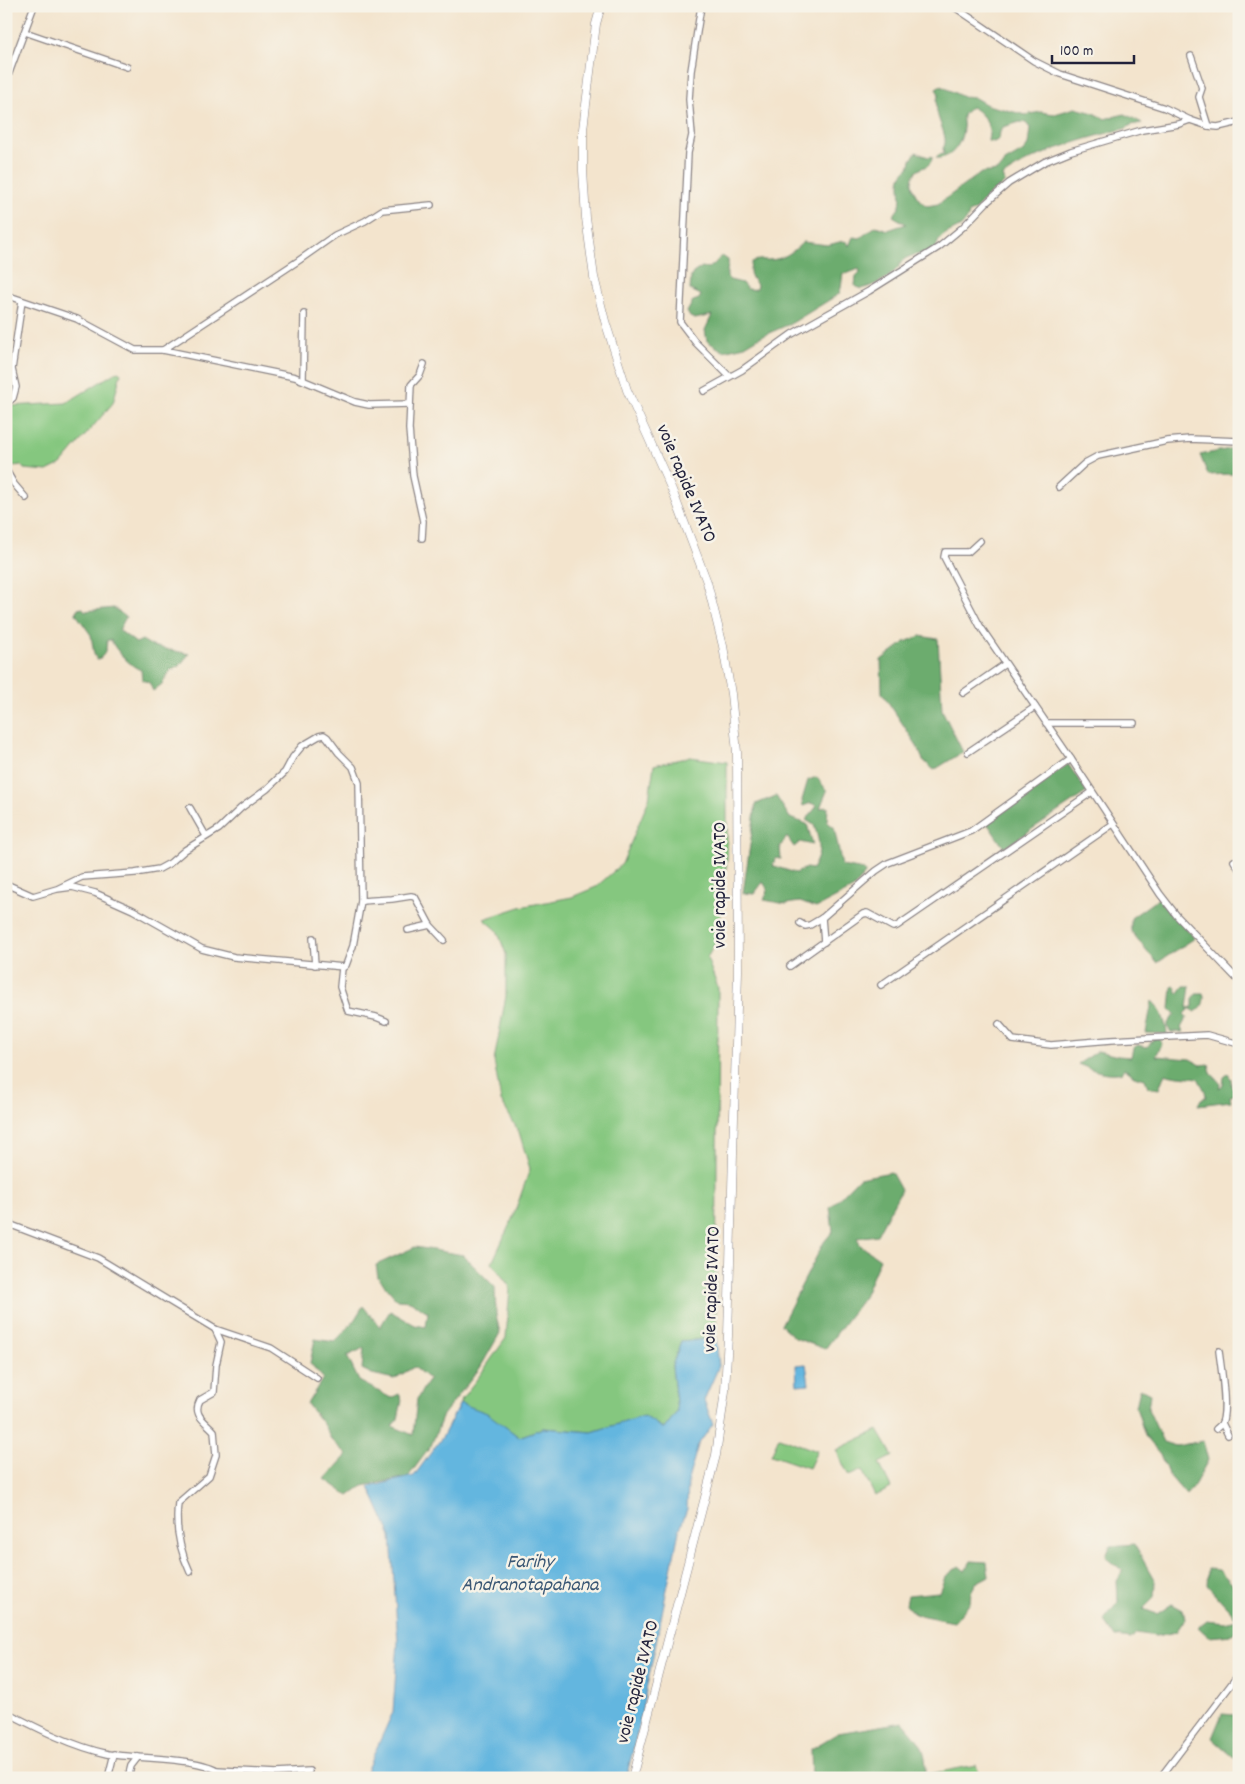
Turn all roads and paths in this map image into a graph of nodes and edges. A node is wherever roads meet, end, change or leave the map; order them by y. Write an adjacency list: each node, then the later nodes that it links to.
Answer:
1 (34, 6): 5 (street)
2 (601, 6): 77 (main road, voie rapide IVATO)
3 (701, 6): 18 (street)
4 (953, 6): 9 (street)
5 (24, 32): 7 (street); 8 (street)
6 (1191, 56): 11 (street)
7 (127, 66)
8 (6, 81)
9 (1190, 120): 11 (street); 18 (street)
10 (1239, 122): 11 (street)
11 (1208, 126)
12 (431, 205): 16 (street)
13 (6, 296): 14 (street)
14 (22, 300): 16 (street); 21 (street)
15 (304, 314): 19 (street)
16 (163, 350): 19 (street)
17 (424, 364): 22 (street)
18 (729, 376): 20 (street)
19 (303, 379): 22 (street)
20 (704, 390)
21 (6, 404)
22 (410, 404): 27 (street)
23 (1239, 441): 25 (street)
24 (6, 470): 26 (street)
25 (1059, 487)
26 (26, 498)
27 (422, 538)
28 (980, 541): 29 (street)
29 (1006, 664): 30 (street); 31 (street)
30 (963, 693)
31 (1035, 707): 32 (street); 34 (street)
32 (1046, 723): 33 (street); 35 (street)
33 (1134, 723)
34 (968, 752)
35 (1071, 759): 36 (street); 45 (street)
36 (1092, 792): 38 (street); 51 (street)
37 (190, 808): 39 (street)
38 (1113, 824): 55 (street); 56 (street)
39 (206, 836): 43 (street); 44 (street)
40 (1234, 861): 41 (street)
41 (1239, 868)
42 (6, 884): 43 (street)
43 (56, 889): 52 (street)
44 (361, 901): 47 (street); 54 (street)
45 (822, 918): 46 (street); 51 (street)
46 (800, 923)
47 (430, 925): 48 (street); 50 (street)
48 (408, 930)
49 (313, 938): 52 (street)
50 (444, 940)
51 (824, 942): 53 (street)
52 (315, 965): 54 (street)
53 (790, 966)
54 (342, 968): 57 (street)
55 (1239, 981)
56 (881, 985)
57 (386, 1021)
58 (999, 1024): 59 (street)
59 (1239, 1044)
60 (6, 1223): 61 (street)
61 (215, 1329): 63 (street); 67 (street)
62 (1219, 1351): 64 (street)
63 (317, 1378)
64 (1222, 1423): 65 (street); 66 (street)
65 (1216, 1429)
66 (1228, 1435)
67 (190, 1572)
68 (1239, 1674): 78 (street)
69 (6, 1712): 70 (street)
70 (114, 1754): 71 (street); 74 (street)
71 (138, 1757): 72 (street); 75 (street)
72 (217, 1770): 73 (street); 76 (street)
73 (309, 1771)
74 (108, 1778)
75 (128, 1778)
76 (221, 1778)
77 (632, 1778)
78 (1160, 1778)

